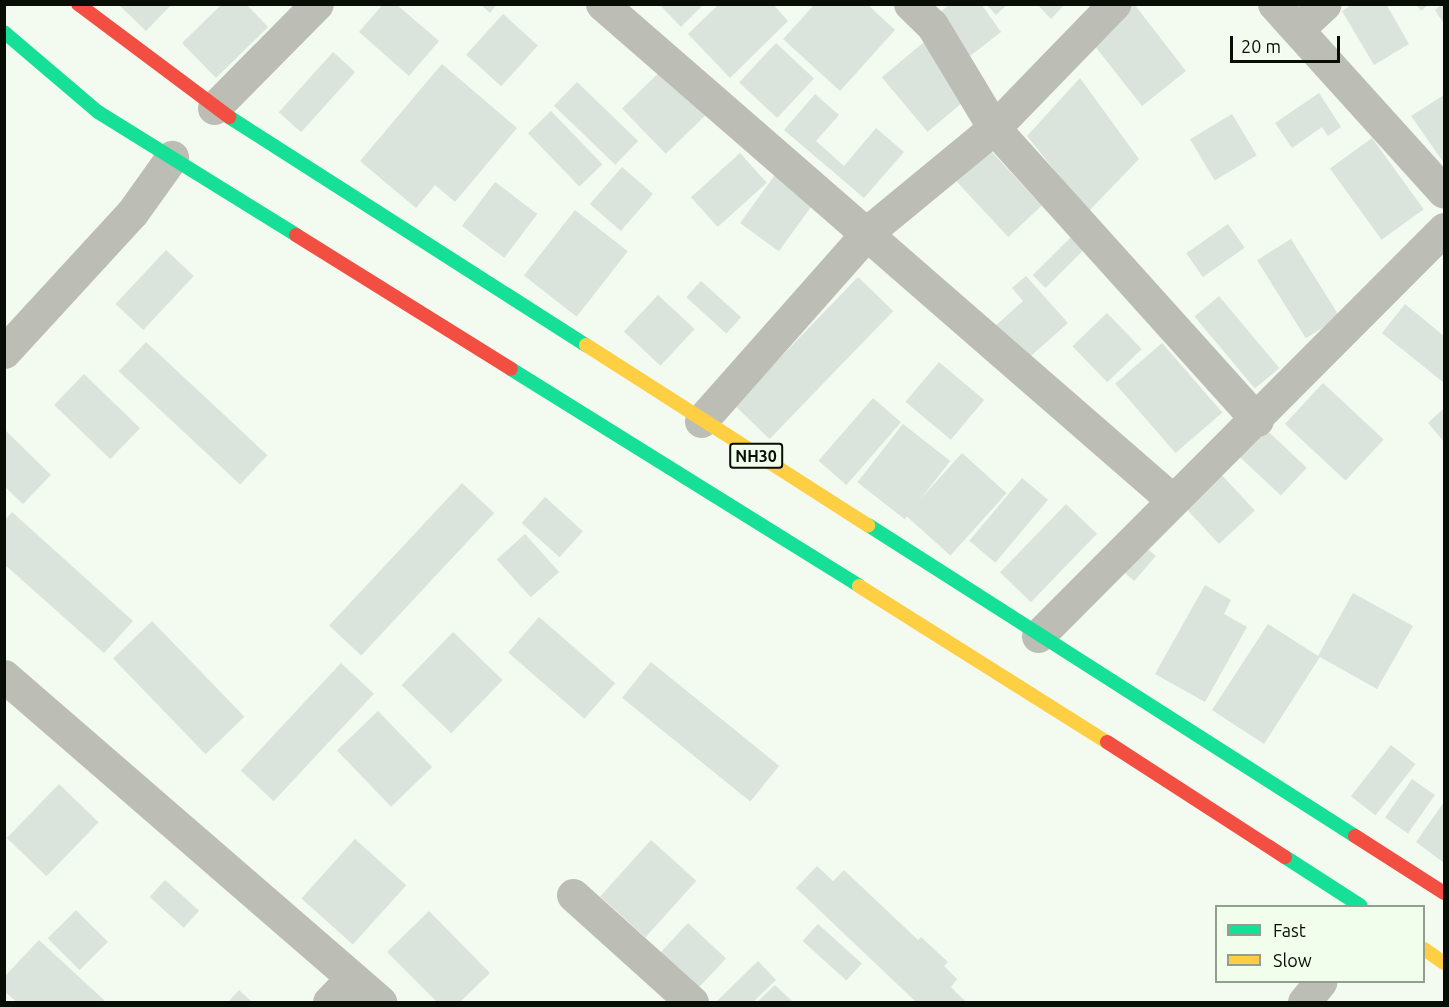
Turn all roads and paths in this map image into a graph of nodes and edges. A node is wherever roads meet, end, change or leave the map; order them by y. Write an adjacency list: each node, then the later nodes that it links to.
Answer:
1 (78, 4): 10 (highway, NH30)
2 (317, 4): 10 (street)
3 (602, 4): 15 (street)
4 (910, 4): 11 (street)
5 (1114, 4): 11 (street)
6 (1274, 4): 8 (street)
7 (1325, 4): 8 (street)
8 (1299, 28): 13 (street)
9 (4, 32): 12 (highway)
10 (214, 108): 18 (highway, NH30)
11 (994, 128): 15 (street); 17 (street)
12 (172, 157): 16 (street); 24 (highway)
13 (1444, 192)
14 (1444, 229): 17 (street)
15 (869, 231): 18 (street); 19 (street)
16 (4, 352)
17 (1257, 420): 19 (street)
18 (702, 421): 20 (highway, NH30)
19 (1170, 498): 20 (street)
20 (1038, 636): 22 (highway, NH30)
21 (4, 676): 27 (street)
22 (1444, 893)
23 (573, 895): 31 (street)
24 (1359, 905)
25 (1425, 950): 26 (highway)
26 (1444, 963)
27 (352, 978): 29 (street); 30 (street)
28 (1318, 983): 32 (street)
29 (329, 1002)
30 (380, 1002)
31 (692, 1002)
32 (1304, 1002)

